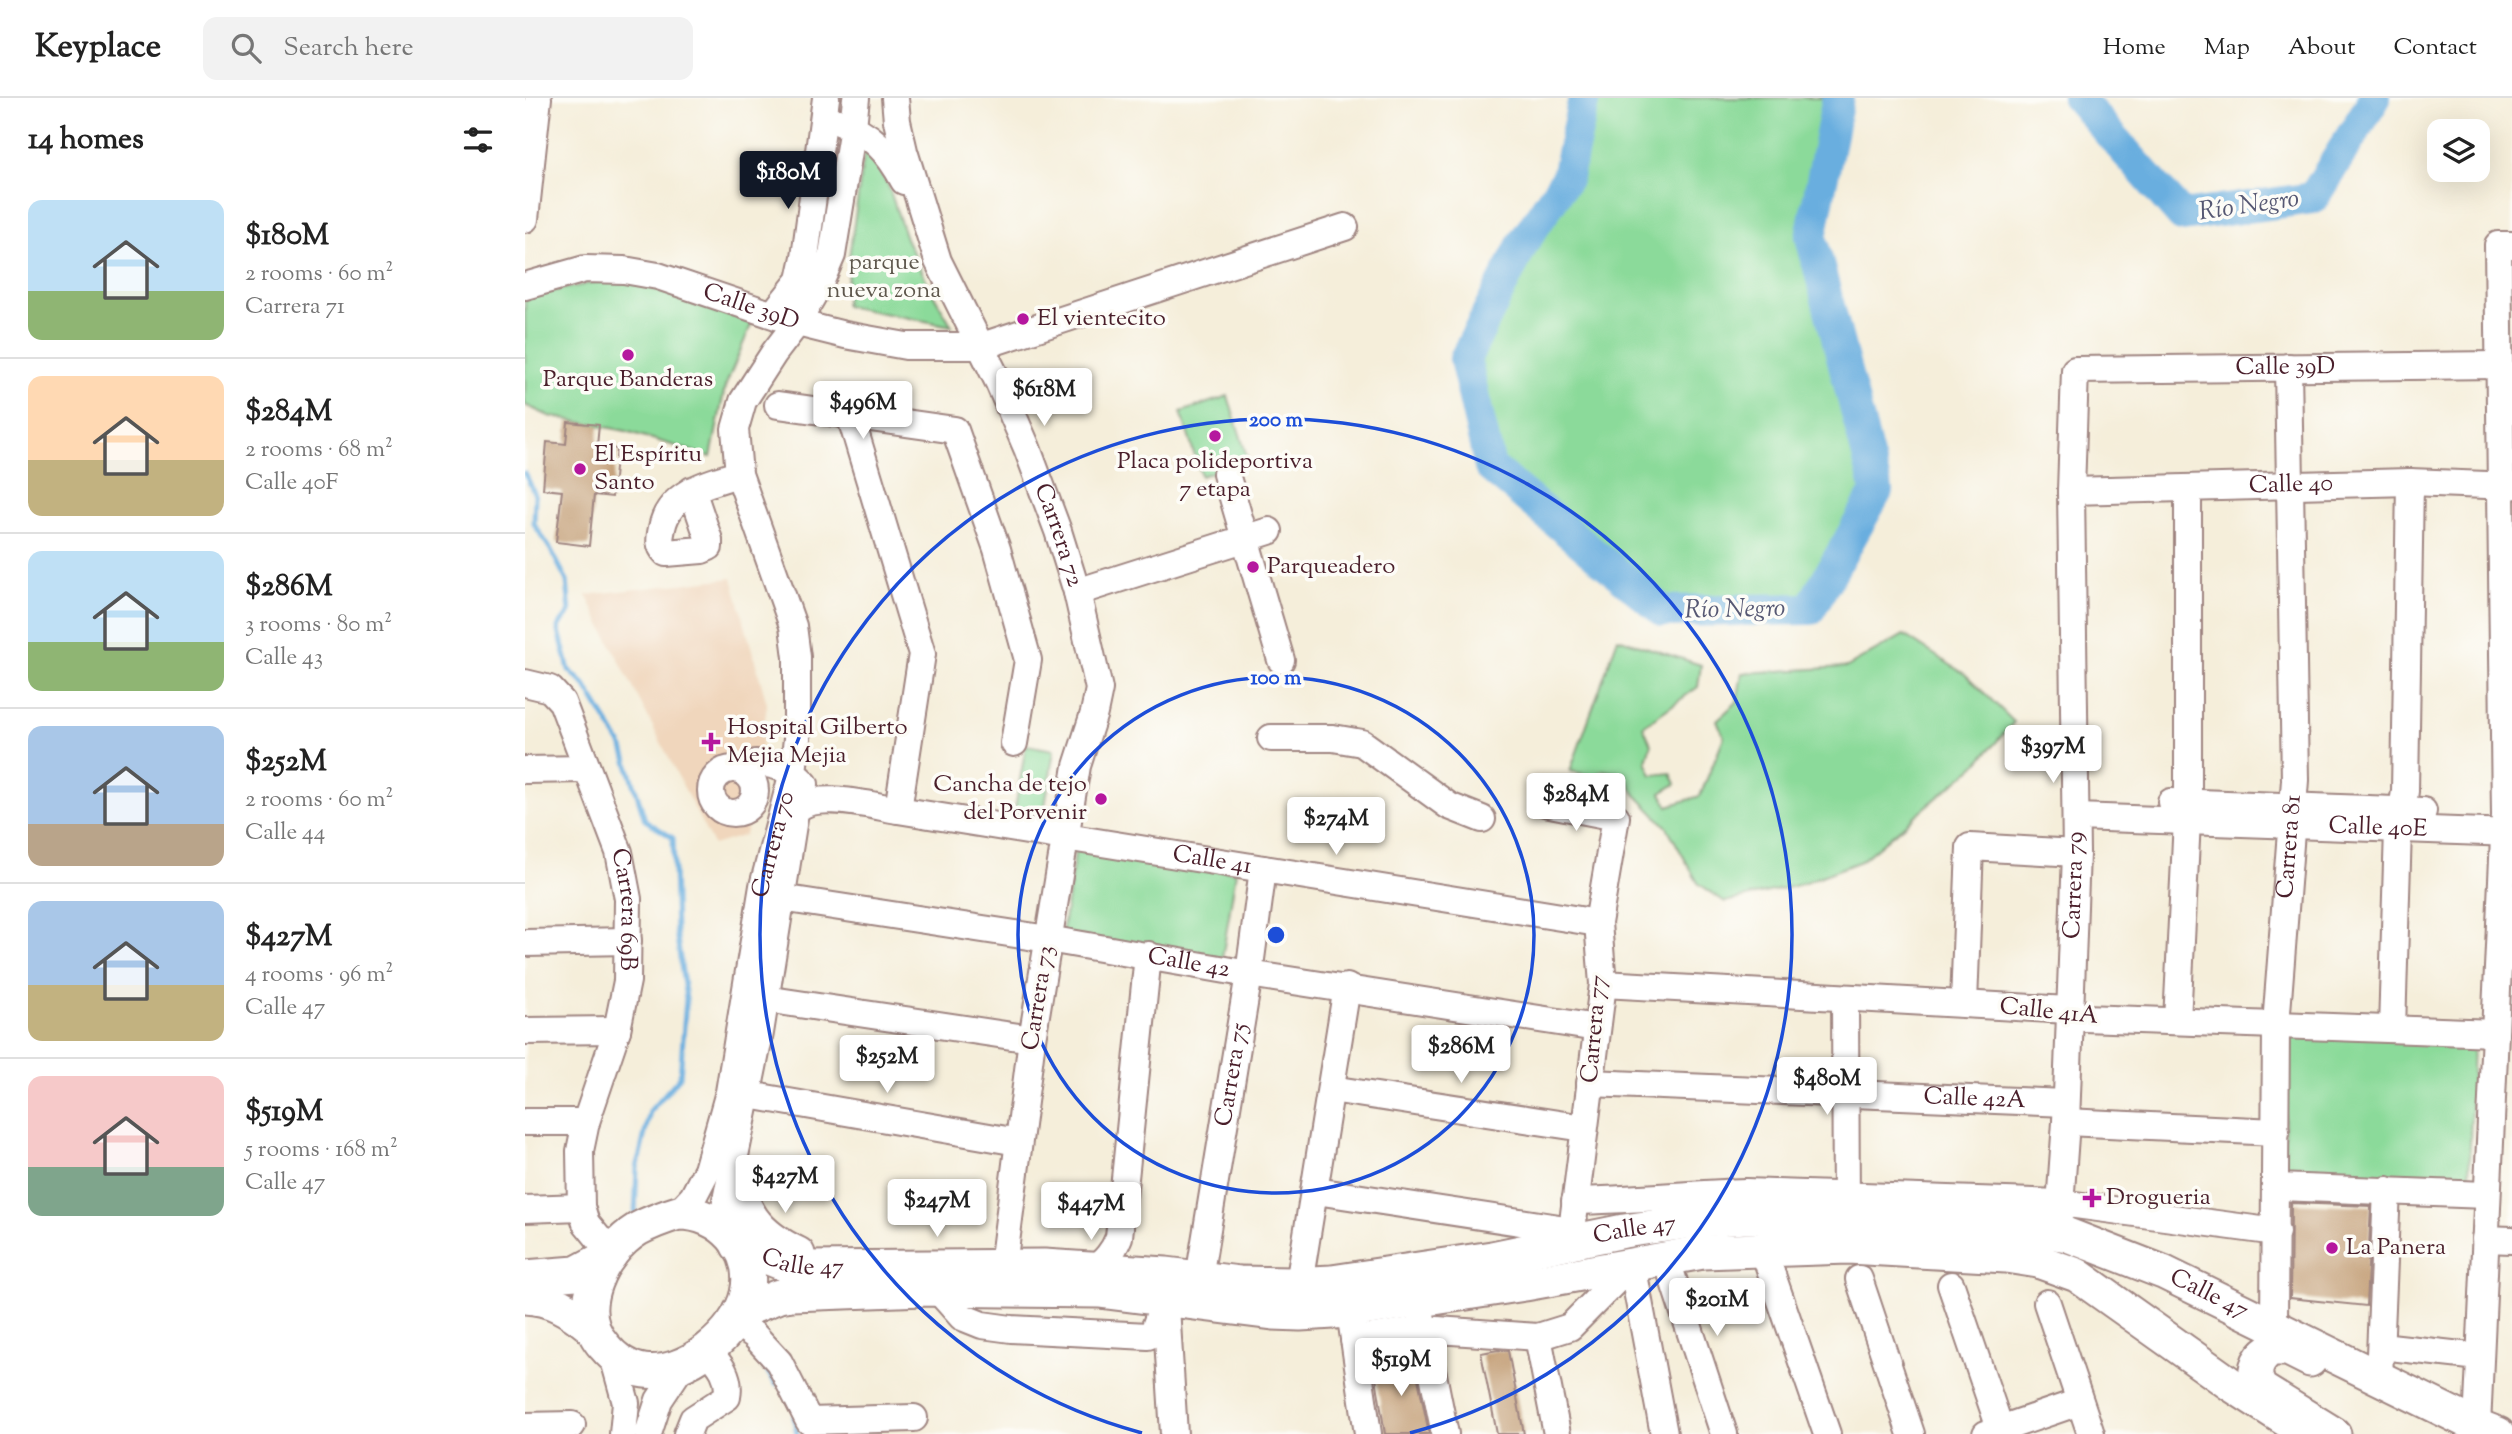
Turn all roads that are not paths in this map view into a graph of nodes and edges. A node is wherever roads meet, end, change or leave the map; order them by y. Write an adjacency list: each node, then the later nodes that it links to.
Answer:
1 (538, 98): 6 (street)
2 (856, 98): 5 (street)
3 (895, 98): 8 (street)
4 (825, 107): 5 (street); 12 (street)
5 (853, 127): 8 (street); 12 (street)
6 (527, 185): 7 (street)
7 (525, 219)
8 (925, 222): 13 (street, Carrera 72)
9 (1345, 227): 13 (street, Calle 39D)
10 (2505, 245): 14 (street)
11 (525, 286): 12 (street, Calle 39D)
12 (785, 319): 13 (street, Calle 39D); 19 (street, Carrera 70)
13 (982, 346): 28 (street, Carrera 72)
14 (2498, 365): 15 (street, Calle 39D); 23 (street)
15 (2288, 367): 16 (street, Calle 39D); 22 (street, Carrera 81)
16 (2074, 370): 26 (street, Carrera 79)
17 (778, 405): 18 (street)
18 (850, 415): 33 (street); 42 (street)
19 (739, 474): 25 (street); 36 (street, Carrera 70)
20 (1226, 474): 27 (street)
21 (2410, 482): 22 (street, Calle 40); 23 (street, Calle 40); 46 (street)
22 (2291, 485): 24 (street, Calle 40); 44 (street, Carrera 81)
23 (2507, 487): 47 (street)
24 (2188, 489): 26 (street, Calle 40); 43 (street)
25 (692, 491)
26 (2071, 492): 41 (street, Carrera 79)
27 (1257, 535): 28 (street); 29 (street)
28 (1077, 593): 31 (street, Carrera 72)
29 (1281, 660)
30 (538, 686): 34 (street, Carrera 69B)
31 (1087, 732): 39 (street, Carrera 73)
32 (1271, 737): 45 (street)
33 (1014, 743)
34 (587, 769): 35 (street); 55 (street, Carrera 69B)
35 (525, 770)
36 (793, 772): 37 (street); 38 (street); 93 (street, Carrera 70)
37 (747, 774)
38 (826, 800): 42 (street, Calle 41); 52 (street, Carrera 70)
39 (1072, 803): 48 (street); 49 (street, Carrera 73)
40 (1545, 803): 53 (street, Carrera 77)
41 (2077, 808): 43 (street, Calle 40E); 50 (street, Carrera 79)
42 (898, 810): 48 (street, Calle 41)
43 (2187, 811): 44 (street, Calle 40E); 66 (street)
44 (2291, 815): 46 (street, Calle 40E); 67 (street, Carrera 81)
45 (1482, 819)
46 (2400, 820): 47 (street, Calle 40E); 69 (street)
47 (2508, 824): 62 (street)
48 (1032, 832): 49 (street, Calle 41)
49 (1067, 837): 51 (street, Calle 41); 54 (street, Carrera 73)
50 (2076, 853): 64 (street); 65 (street, Carrera 79)
51 (1263, 869): 53 (street, Calle 41); 58 (street, Carrera 75)
52 (781, 898): 54 (street, Calle 42); 63 (street, Carrera 70)
53 (1598, 923): 59 (street, Carrera 77)
54 (1048, 939): 57 (street, Calle 42); 73 (street, Carrera 73)
55 (628, 941): 56 (street); 70 (street, Carrera 69B)
56 (525, 943)
57 (1148, 955): 58 (street, Calle 42); 106 (street)
58 (1249, 974): 60 (street, Calle 42); 111 (street, Carrera 75)
59 (1603, 984): 61 (street, Calle 41A); 68 (street, Carrera 77)
60 (1347, 987): 68 (street, Calle 42); 75 (street)
61 (1845, 998): 64 (street, Calle 41A); 76 (street)
62 (2504, 998): 72 (street)
63 (765, 999): 73 (street); 77 (street, Carrera 70)
64 (1964, 1003): 65 (street, Calle 41A)
65 (2069, 1010): 66 (street, Calle 41A); 78 (street, Carrera 79)
66 (2177, 1021): 67 (street, Calle 41A)
67 (2276, 1024): 69 (street, Calle 41A); 82 (street, Carrera 81)
68 (1597, 1028): 74 (street, Carrera 77)
69 (2392, 1029): 72 (street, Calle 41A)
70 (617, 1030): 71 (street); 80 (street, Carrera 69B)
71 (525, 1031)
72 (2495, 1033): 88 (street)
73 (1032, 1039): 83 (street, Carrera 73)
74 (1590, 1083): 76 (street, Calle 42A); 81 (street, Carrera 77)
75 (1331, 1089): 81 (street); 87 (street)
76 (1845, 1094): 78 (street, Calle 42A); 91 (street)
77 (749, 1095): 83 (street); 84 (street, Carrera 70)
78 (2066, 1112): 82 (street, Calle 42A); 94 (street, Carrera 79)
79 (525, 1122): 80 (street)
80 (586, 1122): 90 (street, Carrera 69B)
81 (1584, 1128): 89 (street, Carrera 77)
82 (2276, 1132): 85 (street, Carrera 81)
83 (1018, 1142): 104 (street, Carrera 73)
84 (733, 1165): 98 (street, Carrera 70); 105 (main road)
85 (2276, 1187): 86 (street); 95 (street, Carrera 81)
86 (2387, 1190): 88 (street); 123 (street)
87 (1315, 1191): 96 (street); 109 (street)
88 (2486, 1195): 97 (street)
89 (1575, 1201): 91 (street, Calle 47); 96 (street, Carrera 77)
90 (581, 1207): 92 (street); 101 (street, Carrera 69B)
91 (1846, 1208): 94 (main road, Calle 47); 96 (main road, Calle 47)
92 (525, 1209)
93 (678, 1213): 98 (main road); 101 (main road)
94 (2060, 1218): 95 (street, Calle 47); 118 (main road, Calle 47)
95 (2276, 1232): 118 (street, Carrera 81)
96 (1573, 1236): 109 (main road, Calle 47)
97 (2485, 1239): 99 (street); 121 (street)
98 (734, 1240): 105 (main road, Calle 47); 115 (main road)
99 (2512, 1240)
100 (1763, 1249): 102 (main road, Calle 47); 141 (street); 144 (main road, Calle 47)
101 (614, 1251): 107 (main road); 116 (main road)
102 (1665, 1258): 103 (main road, Calle 47); 140 (street)
103 (1632, 1264): 114 (main road, Calle 47); 119 (street); 139 (street)
104 (1003, 1266): 105 (main road, Calle 47); 106 (main road, Calle 47)
105 (829, 1267)
106 (1093, 1270): 111 (main road, Calle 47)
107 (525, 1277)
108 (1859, 1279): 142 (street)
109 (1299, 1284): 111 (main road, Calle 47)
110 (1951, 1285): 131 (street)
111 (1182, 1292): 115 (main road, Calle 47); 117 (main road, Calle 47); 134 (street); 135 (street, Carrera 75)
112 (525, 1297): 116 (main road)
113 (2047, 1303): 125 (street)
114 (1421, 1314): 117 (main road, Calle 47); 119 (street); 137 (street)
115 (737, 1317): 122 (main road); 126 (street)
116 (590, 1326): 120 (main road)
117 (1352, 1326): 136 (street)
118 (2274, 1327): 123 (main road, Calle 47)
119 (1538, 1336): 138 (street)
120 (613, 1356): 122 (main road); 132 (street)
121 (2479, 1357): 123 (street, Calle 47); 130 (street)
122 (694, 1358): 124 (street); 129 (street)
123 (2380, 1362): 130 (main road, Calle 47)
124 (659, 1400): 129 (street); 133 (street)
125 (2078, 1402): 131 (street); 143 (street)
126 (914, 1418)
127 (572, 1425): 128 (street)
128 (525, 1426)
129 (690, 1427)
130 (2479, 1431): 145 (main road)
131 (1996, 1432)
132 (623, 1434)
133 (648, 1434)
134 (1174, 1434)
135 (1189, 1434)
136 (1368, 1434)
137 (1445, 1434)
138 (1557, 1434)
139 (1664, 1434)
140 (1724, 1434)
141 (1827, 1434)
142 (1911, 1434)
143 (2091, 1434)
144 (2308, 1434)
145 (2334, 1434)

